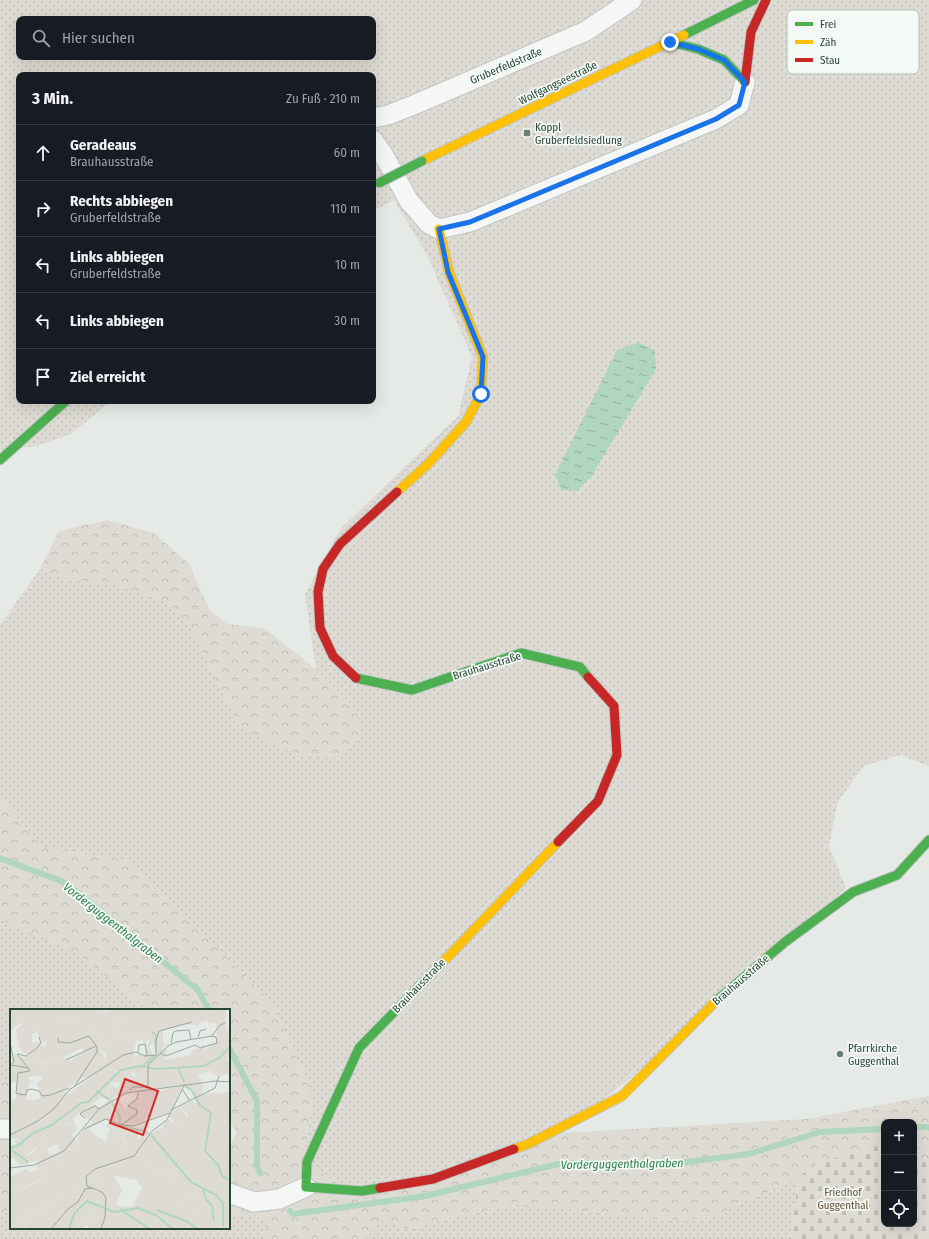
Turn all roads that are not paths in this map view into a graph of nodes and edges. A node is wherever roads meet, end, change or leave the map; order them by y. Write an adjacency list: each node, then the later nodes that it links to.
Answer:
1 (632, 0): 6 (street, Gruberfeldstraße)
2 (754, 0): 4 (street, Wolfgangseestraße)
3 (766, 0): 5 (street)
4 (670, 42): 5 (street); 8 (street, Wolfgangseestraße, bridge)
5 (745, 82): 9 (street)
6 (376, 117)
7 (376, 144): 9 (street)
8 (376, 185)
9 (439, 229): 13 (street, Brauhausstraße)
10 (63, 404): 11 (street)
11 (0, 460)
12 (929, 840): 13 (street, Brauhausstraße)
13 (306, 1187): 14 (street, Brauhausstraße)
14 (230, 1193)

